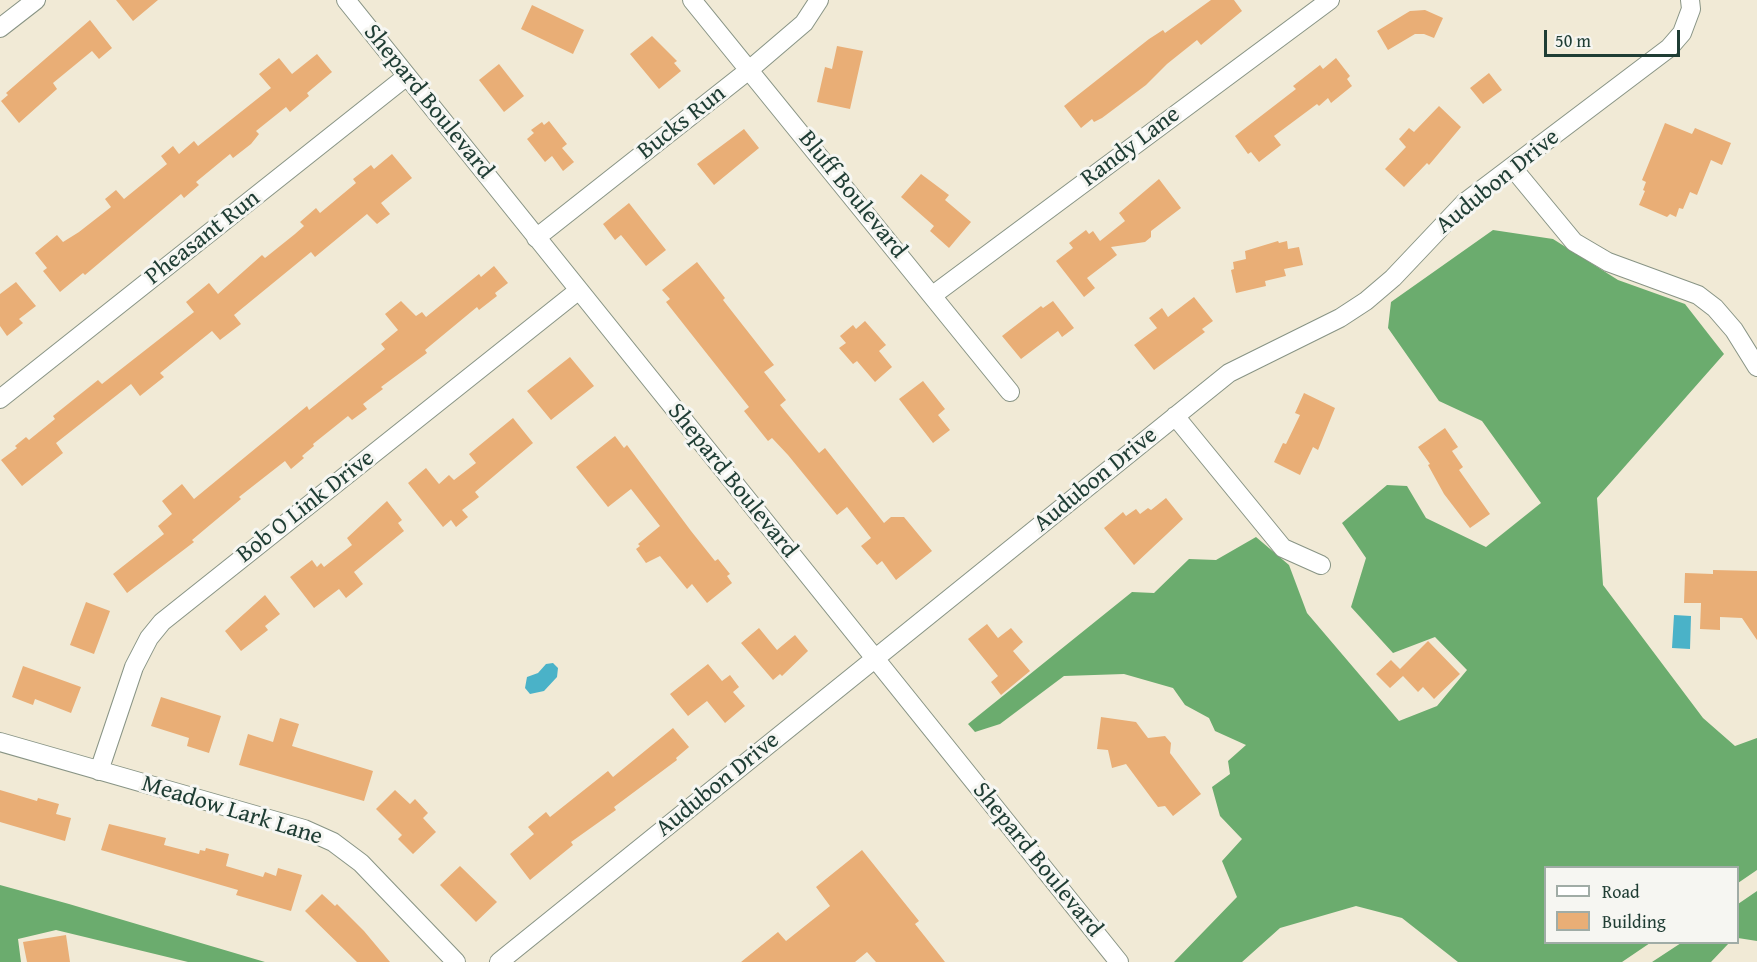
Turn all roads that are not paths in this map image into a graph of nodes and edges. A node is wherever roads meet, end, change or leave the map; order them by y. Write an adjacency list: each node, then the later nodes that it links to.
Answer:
1 (36, 0): 7 (street)
2 (346, 0): 9 (street, Shepard Boulevard)
3 (692, 0): 8 (street, Bluff Boulevard)
4 (819, 0): 8 (street, Bucks Run)
5 (1330, 0): 13 (street, Randy Lane)
6 (1691, 4): 10 (street, Audubon Drive)
7 (0, 28)
8 (749, 70): 11 (street, Bucks Run); 13 (street, Bluff Boulevard)
9 (407, 76): 11 (street, Shepard Boulevard); 16 (street, Pheasant Run)
10 (1512, 167): 14 (street); 17 (street, Audubon Drive)
11 (536, 238): 12 (street, Shepard Boulevard)
12 (579, 290): 19 (street, Shepard Boulevard); 21 (street, Bob O Link Drive)
13 (933, 295): 15 (street, Bluff Boulevard)
14 (1757, 367)
15 (1010, 392)
16 (0, 399)
17 (1175, 416): 18 (street); 19 (street, Audubon Drive)
18 (1321, 565)
19 (875, 658): 23 (street, Audubon Drive); 24 (street, Shepard Boulevard)
20 (0, 742): 21 (street, Meadow Lark Lane)
21 (99, 771): 22 (street, Meadow Lark Lane)
22 (456, 962)
23 (499, 962)
24 (1119, 962)

